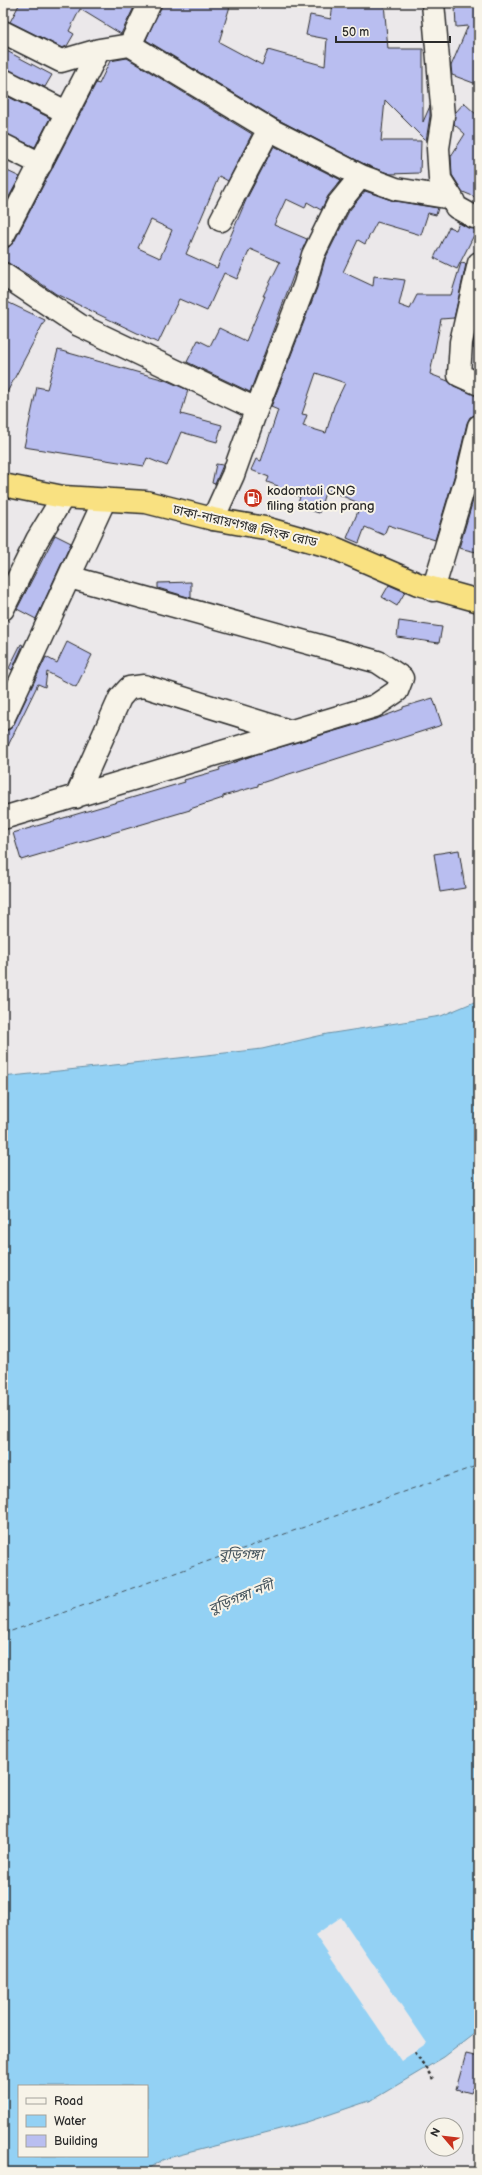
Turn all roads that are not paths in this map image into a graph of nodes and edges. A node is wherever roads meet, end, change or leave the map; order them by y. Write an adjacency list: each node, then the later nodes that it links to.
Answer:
1 (150, 3): 4 (street)
2 (433, 3): 12 (street)
3 (3, 32): 5 (street)
4 (130, 44): 5 (street); 8 (street)
5 (99, 50): 7 (street)
6 (3, 80): 7 (street)
7 (66, 112): 10 (street)
8 (269, 129): 11 (street); 14 (street)
9 (3, 145): 10 (street)
10 (42, 164): 15 (street)
11 (361, 176): 12 (street); 19 (street)
12 (452, 198): 13 (street)
13 (474, 217)
14 (221, 220)
15 (3, 236)
16 (479, 263): 18 (street)
17 (3, 274): 19 (street)
18 (479, 384)
19 (256, 409): 24 (street)
20 (479, 426): 26 (street)
21 (3, 485): 22 (highway, ঢাকা-নারায়ণগঞ্জ লিংক রোড)
22 (63, 497): 23 (highway, ঢাকা-নারায়ণগঞ্জ লিংক রোড); 28 (street)
23 (105, 499): 24 (highway, ঢাকা-নারায়ণগঞ্জ লিংক রোড); 25 (street)
24 (213, 519): 26 (highway, ঢাকা-নারায়ণগঞ্জ লিংক রোড)
25 (69, 577): 29 (street); 30 (street)
26 (433, 590): 27 (highway, ঢাকা-নারায়ণগঞ্জ লিংক রোড)
27 (479, 601)
28 (3, 607)
29 (3, 719)
30 (289, 731): 31 (street); 31 (street)
31 (76, 797): 32 (street)
32 (3, 818)

